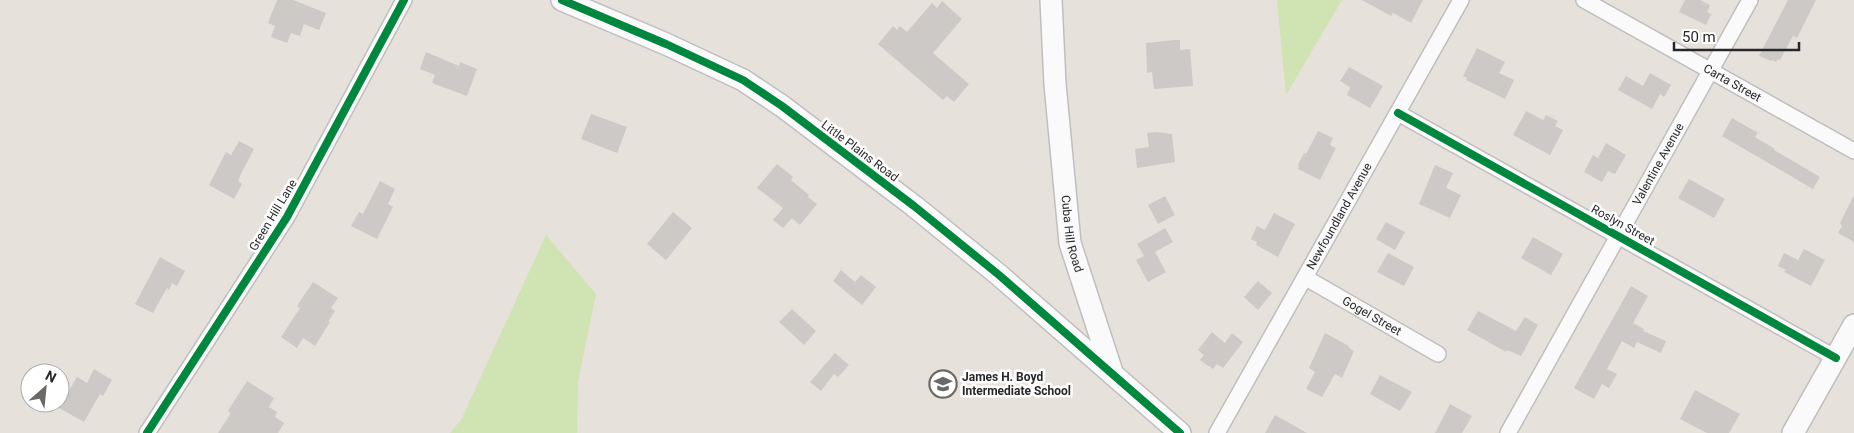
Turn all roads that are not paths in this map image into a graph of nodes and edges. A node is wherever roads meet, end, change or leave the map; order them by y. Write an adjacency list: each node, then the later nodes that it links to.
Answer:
1 (404, 0): 16 (street, Green Hill Lane)
2 (562, 0): 15 (street, Little Plains Road)
3 (1050, 0): 15 (street, Cuba Hill Road)
4 (1461, 0): 8 (street, Newfoundland Avenue)
5 (1584, 0): 7 (street, Carta Street)
6 (1750, 0): 7 (street, Valentine Avenue)
7 (1711, 71): 9 (street, Carta Street); 10 (street, Valentine Avenue)
8 (1398, 113): 10 (street, Roslyn Street); 11 (street, Newfoundland Avenue)
9 (1854, 151)
10 (1618, 235): 14 (street, Roslyn Street); 19 (street, Valentine Avenue)
11 (1306, 278): 13 (street, Gogel Street); 18 (street, Newfoundland Avenue)
12 (1854, 326): 14 (street)
13 (1438, 354)
14 (1836, 358): 20 (street)
15 (1112, 372): 17 (street)
16 (147, 433)
17 (1180, 433)
18 (1217, 433)
19 (1508, 433)
20 (1794, 433)

